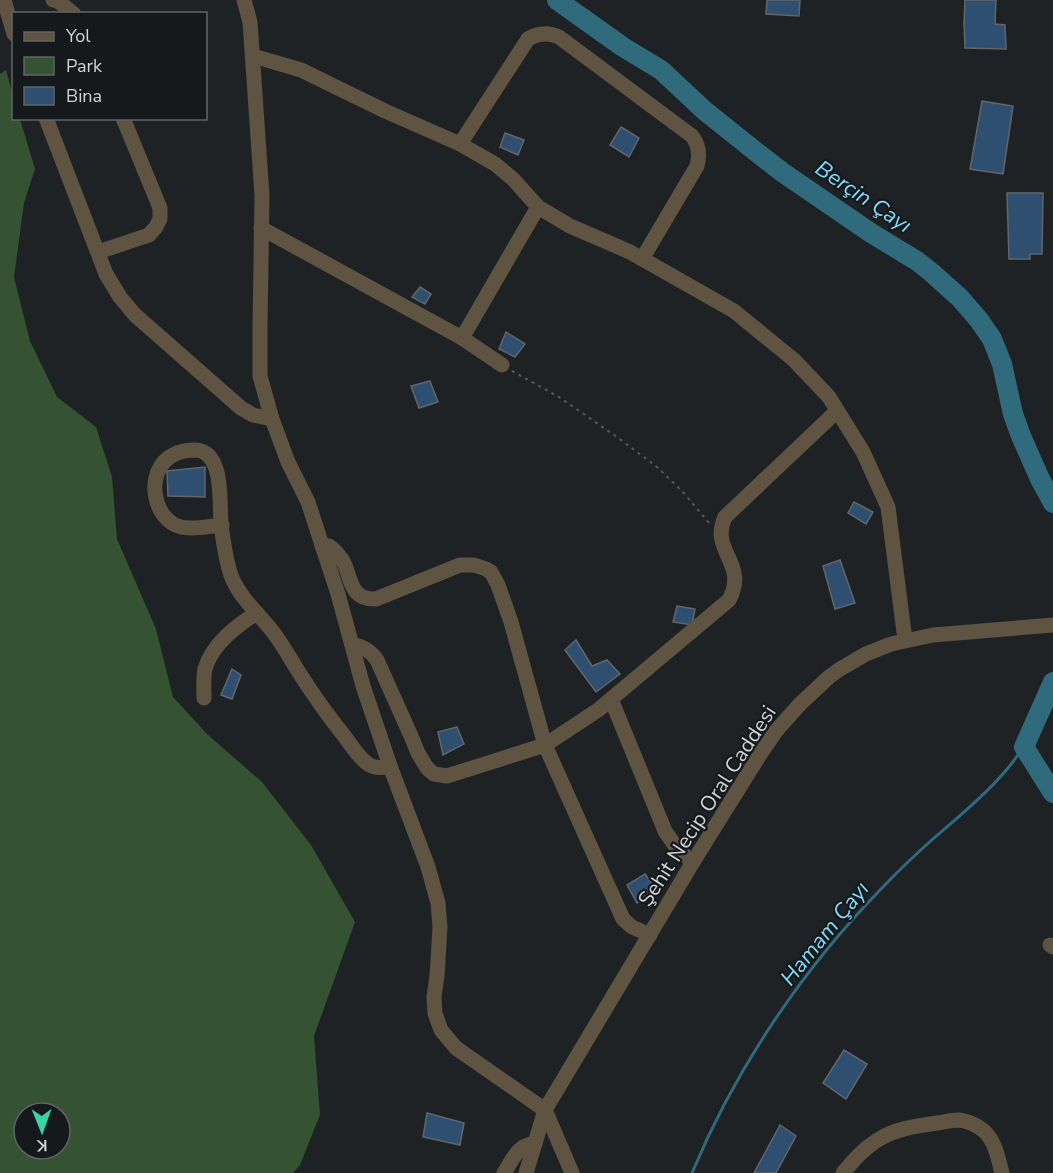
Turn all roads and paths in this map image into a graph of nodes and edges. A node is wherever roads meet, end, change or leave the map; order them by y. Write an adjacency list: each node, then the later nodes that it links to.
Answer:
1 (4, 0): 5 (street)
2 (53, 0): 4 (street)
3 (244, 0): 6 (street)
4 (72, 12)
5 (12, 27)
6 (253, 56): 9 (street); 11 (street)
7 (47, 120): 12 (street)
8 (124, 120): 12 (street)
9 (460, 144): 10 (street); 13 (street)
10 (538, 207): 13 (street); 14 (street)
11 (261, 228): 14 (street); 17 (street)
12 (98, 252): 17 (street)
13 (642, 259): 16 (street)
14 (462, 338): 15 (street)
15 (502, 365): 19 (path)
16 (837, 411): 19 (street); 23 (street)
17 (272, 419): 20 (street)
18 (222, 525): 18 (street); 21 (street)
19 (721, 529): 26 (street)
20 (322, 546): 24 (street); 27 (street)
21 (257, 613): 25 (street); 28 (street)
22 (1046, 625): 23 (street, Şehit Necip Oral Caddesi)
23 (905, 640): 29 (street, Şehit Necip Oral Caddesi)
24 (352, 644): 27 (street); 28 (street)
25 (204, 698)
26 (611, 699): 27 (street); 29 (street)
27 (545, 745): 30 (street)
28 (390, 766): 31 (street)
29 (693, 862): 30 (street, Şehit Necip Oral Caddesi)
30 (650, 935): 31 (street, Şehit Necip Oral Caddesi)
31 (545, 1110): 32 (street, Şehit Necip Oral Caddesi); 36 (street)
32 (535, 1144): 34 (street); 35 (street, Şehit Necip Oral Caddesi)
33 (1004, 1172): 37 (street)
34 (504, 1173)
35 (526, 1173)
36 (572, 1173)
37 (843, 1173)

